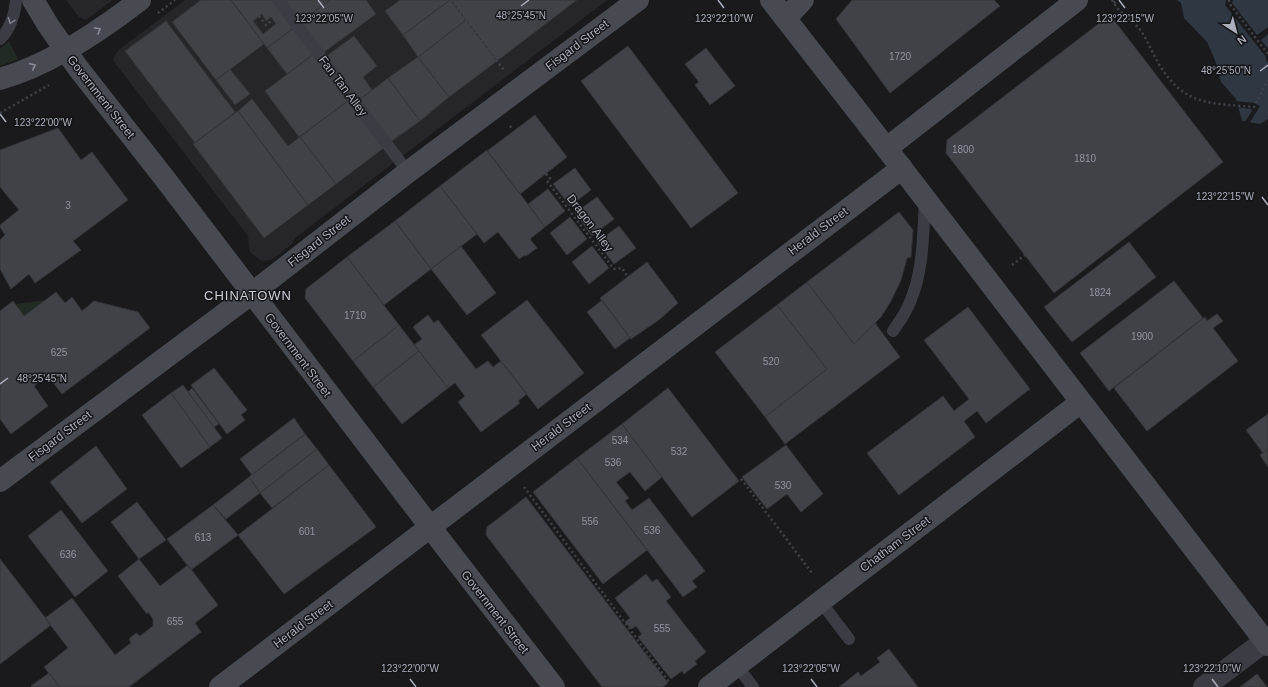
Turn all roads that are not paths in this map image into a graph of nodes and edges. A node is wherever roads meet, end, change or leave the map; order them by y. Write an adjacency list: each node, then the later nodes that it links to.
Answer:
1 (16, 0): 10 (lane, one-way to 10)
2 (33, 0): 11 (street, Government Street)
3 (140, 0): 11 (street, one-way to 3)
4 (278, 0): 15 (lane, Fan Tan Alley)
5 (638, 0): 15 (street, Fisgard Street)
6 (771, 0): 9 (street)
7 (803, 0): 9 (street)
8 (1076, 0): 13 (street)
9 (786, 18): 13 (street)
10 (0, 39)
11 (65, 50): 12 (street, one-way to 11); 17 (street, Government Street)
12 (0, 79)
13 (887, 148): 14 (street)
14 (902, 168): 16 (street); 21 (street, Herald Street)
15 (408, 172): 17 (street, Fisgard Street)
16 (925, 198): 18 (lane); 19 (street)
17 (251, 294): 20 (street, Fisgard Street); 21 (street, Government Street)
18 (893, 331)
19 (1081, 402): 22 (street, Chatham Street); 24 (street)
20 (0, 481)
21 (430, 527): 26 (street, Herald Street); 27 (street, Government Street)
22 (820, 602): 23 (lane); 25 (street, Chatham Street)
23 (849, 639)
24 (1267, 643): 30 (street)
25 (737, 666): 28 (street, Chatham Street); 29 (lane)
26 (220, 687)
27 (554, 687)
28 (709, 687)
29 (753, 687)
30 (1204, 687)

